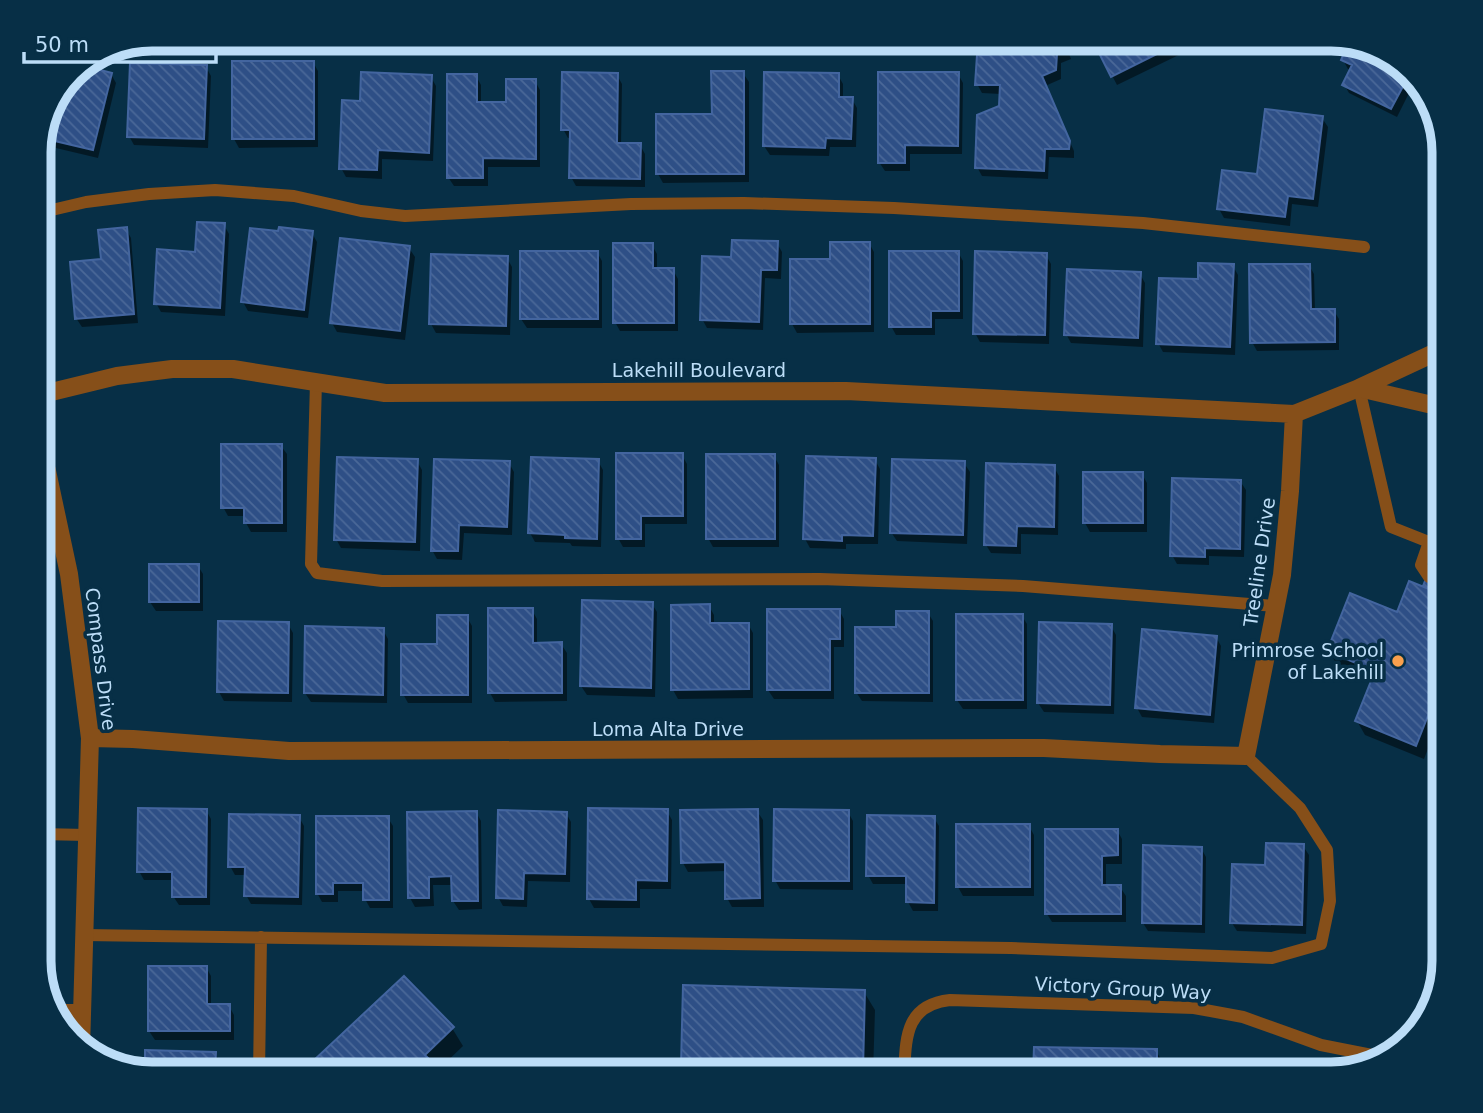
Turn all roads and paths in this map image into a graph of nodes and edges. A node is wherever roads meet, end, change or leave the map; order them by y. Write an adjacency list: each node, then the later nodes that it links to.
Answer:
1 (51, 210): 2 (lane)
2 (1364, 247)
3 (1432, 354): 5 (street, Lakehill Boulevard)
4 (316, 382): 6 (street, Lakehill Boulevard); 8 (street, Lakehill Boulevard); 13 (lane)
5 (1359, 388): 7 (street); 8 (street, Lakehill Boulevard); 10 (lane)
6 (51, 392)
7 (1432, 404)
8 (1294, 414): 13 (street, Treeline Drive)
9 (51, 490): 14 (street, Compass Drive)
10 (1429, 542): 11 (lane); 12 (lane)
11 (1432, 543)
12 (1432, 578)
13 (1276, 606): 15 (street, Treeline Drive)
14 (90, 738): 15 (street, Loma Alta Drive); 17 (street, Compass Drive)
15 (1246, 756): 19 (lane)
16 (51, 834): 17 (lane)
17 (87, 835): 18 (street, Compass Drive)
18 (84, 934): 19 (lane); 21 (street, Compass Drive)
19 (261, 937): 24 (lane)
20 (65, 1013): 21 (street)
21 (82, 1013): 22 (street, Compass Drive)
22 (81, 1033)
23 (1370, 1055): 25 (lane, Victory Group Way)
24 (259, 1062)
25 (905, 1062)

